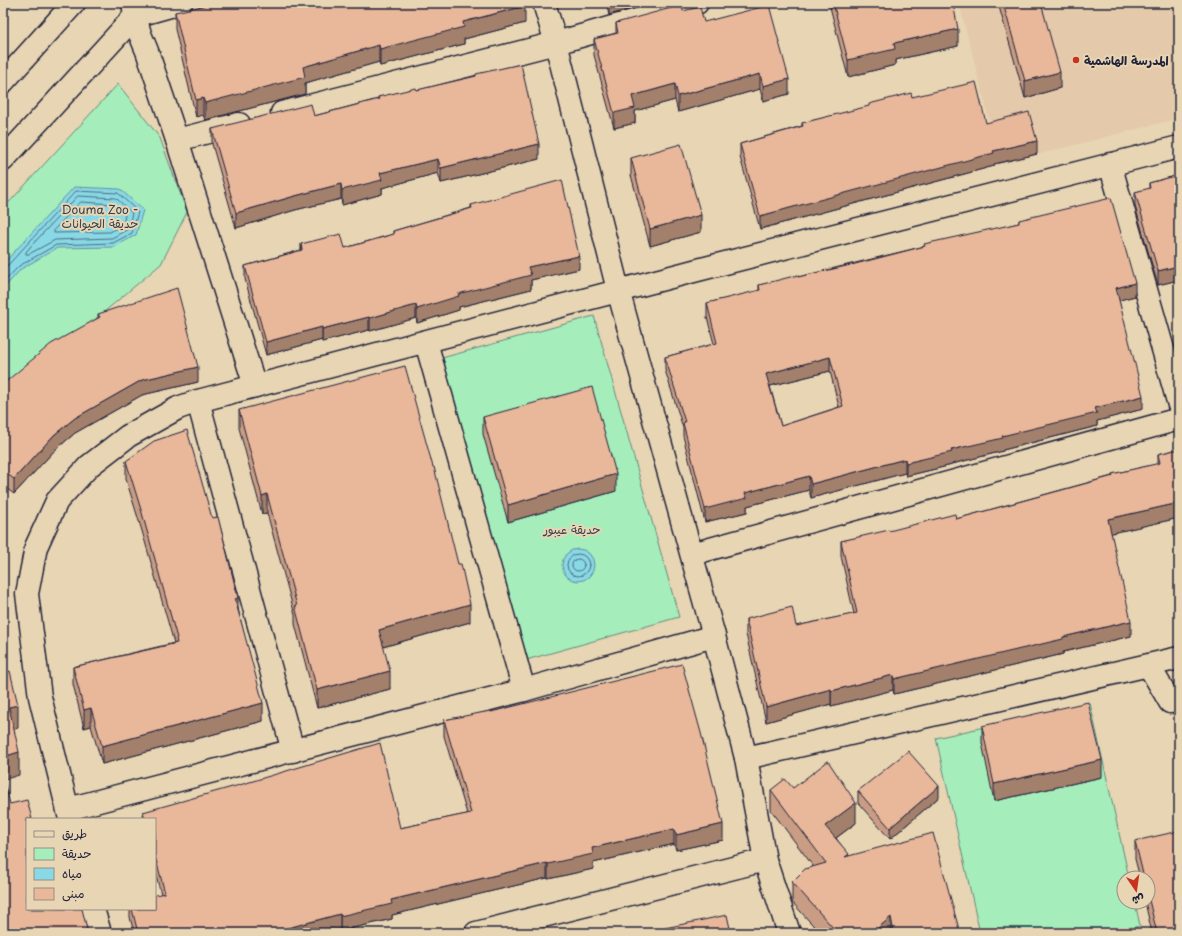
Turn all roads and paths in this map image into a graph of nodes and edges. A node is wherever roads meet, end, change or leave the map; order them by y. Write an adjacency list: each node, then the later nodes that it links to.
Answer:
1 (74, 3): 7 (street)
2 (181, 3): 5 (street)
3 (544, 3): 6 (street)
4 (697, 3): 6 (street)
5 (134, 9): 8 (street); 10 (street)
6 (556, 43): 8 (street); 12 (street)
7 (3, 82)
8 (177, 140): 14 (street)
9 (1179, 147): 11 (street)
10 (3, 160)
11 (1110, 164): 12 (street); 16 (street)
12 (618, 290): 13 (street); 18 (street)
13 (426, 342): 14 (street); 22 (street)
14 (255, 386): 15 (street)
15 (198, 401): 24 (street); 26 (street)
16 (1179, 405)
17 (1179, 419): 18 (street)
18 (692, 554): 19 (street)
19 (714, 636): 22 (street); 25 (street)
20 (1179, 658): 21 (street)
21 (1149, 666): 23 (street); 25 (street)
22 (524, 690): 24 (street)
23 (1170, 702)
24 (293, 750): 26 (street)
25 (746, 758): 27 (street)
26 (69, 814)
27 (765, 860): 29 (street); 32 (street)
28 (93, 910): 30 (street)
29 (532, 926): 31 (street)
30 (100, 933)
31 (476, 933)
32 (789, 933)

